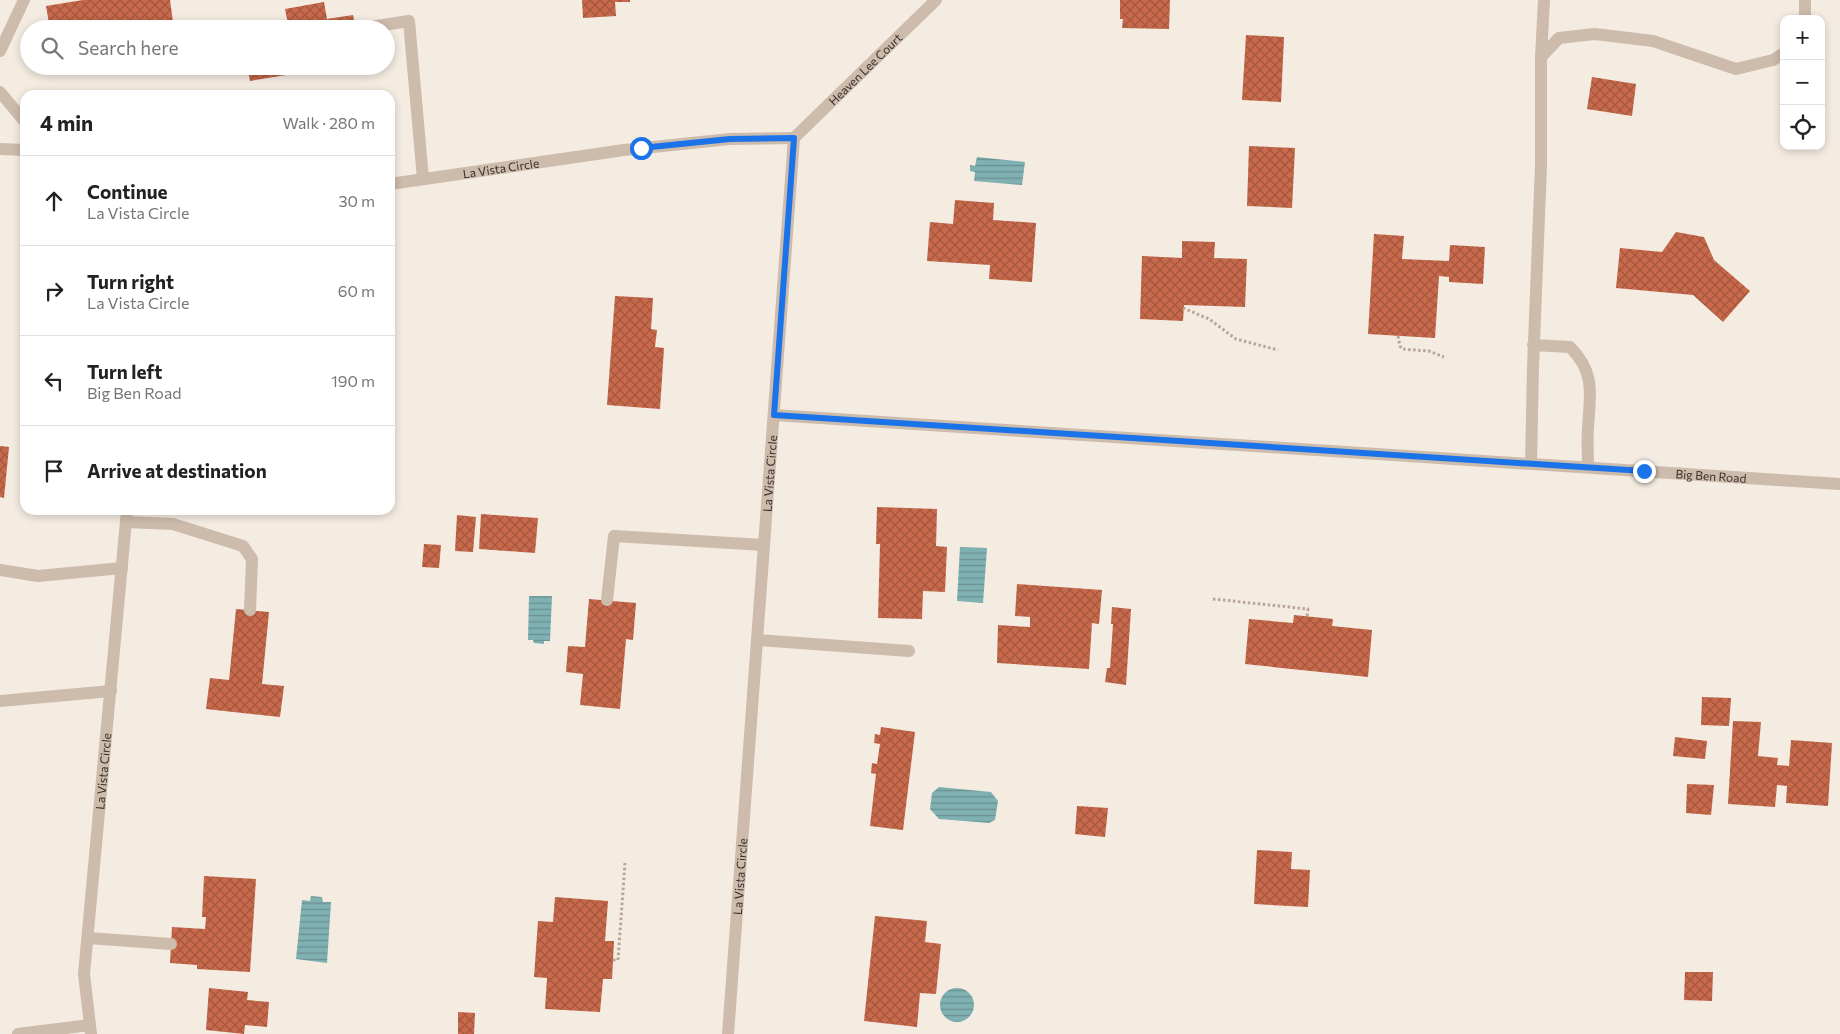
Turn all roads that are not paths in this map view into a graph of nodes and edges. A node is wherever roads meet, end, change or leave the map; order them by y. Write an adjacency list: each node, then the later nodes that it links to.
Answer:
1 (24, 0): 7 (street)
2 (936, 0): 12 (street, Heaven Lee Court)
3 (1544, 0): 9 (street)
4 (1805, 0): 5 (street)
5 (1805, 15)
6 (395, 23): 15 (street)
7 (0, 52)
8 (1780, 56): 9 (street)
9 (1541, 57): 17 (street)
10 (0, 92): 11 (street)
11 (20, 116)
12 (794, 138): 15 (street, La Vista Circle); 18 (street, La Vista Circle)
13 (0, 149): 14 (street)
14 (20, 150)
15 (423, 179): 16 (street, La Vista Circle)
16 (395, 183)
17 (1533, 345): 19 (street); 20 (street)
18 (774, 415): 19 (street, Big Ben Road); 23 (street, La Vista Circle)
19 (1531, 464): 20 (street, Big Ben Road)
20 (1588, 468): 21 (street, Big Ben Road)
21 (1840, 484)
22 (126, 516): 24 (street, La Vista Circle); 27 (street)
23 (764, 545): 26 (street); 28 (street, La Vista Circle)
24 (122, 568): 25 (street); 30 (street, La Vista Circle)
25 (0, 570)
26 (607, 600)
27 (250, 610)
28 (758, 640): 29 (street); 36 (street, La Vista Circle)
29 (909, 652)
30 (110, 691): 31 (street); 32 (street, La Vista Circle)
31 (0, 701)
32 (88, 938): 33 (street); 34 (street, La Vista Circle)
33 (171, 944)
34 (90, 1029): 35 (street)
35 (18, 1034)
36 (728, 1034)

